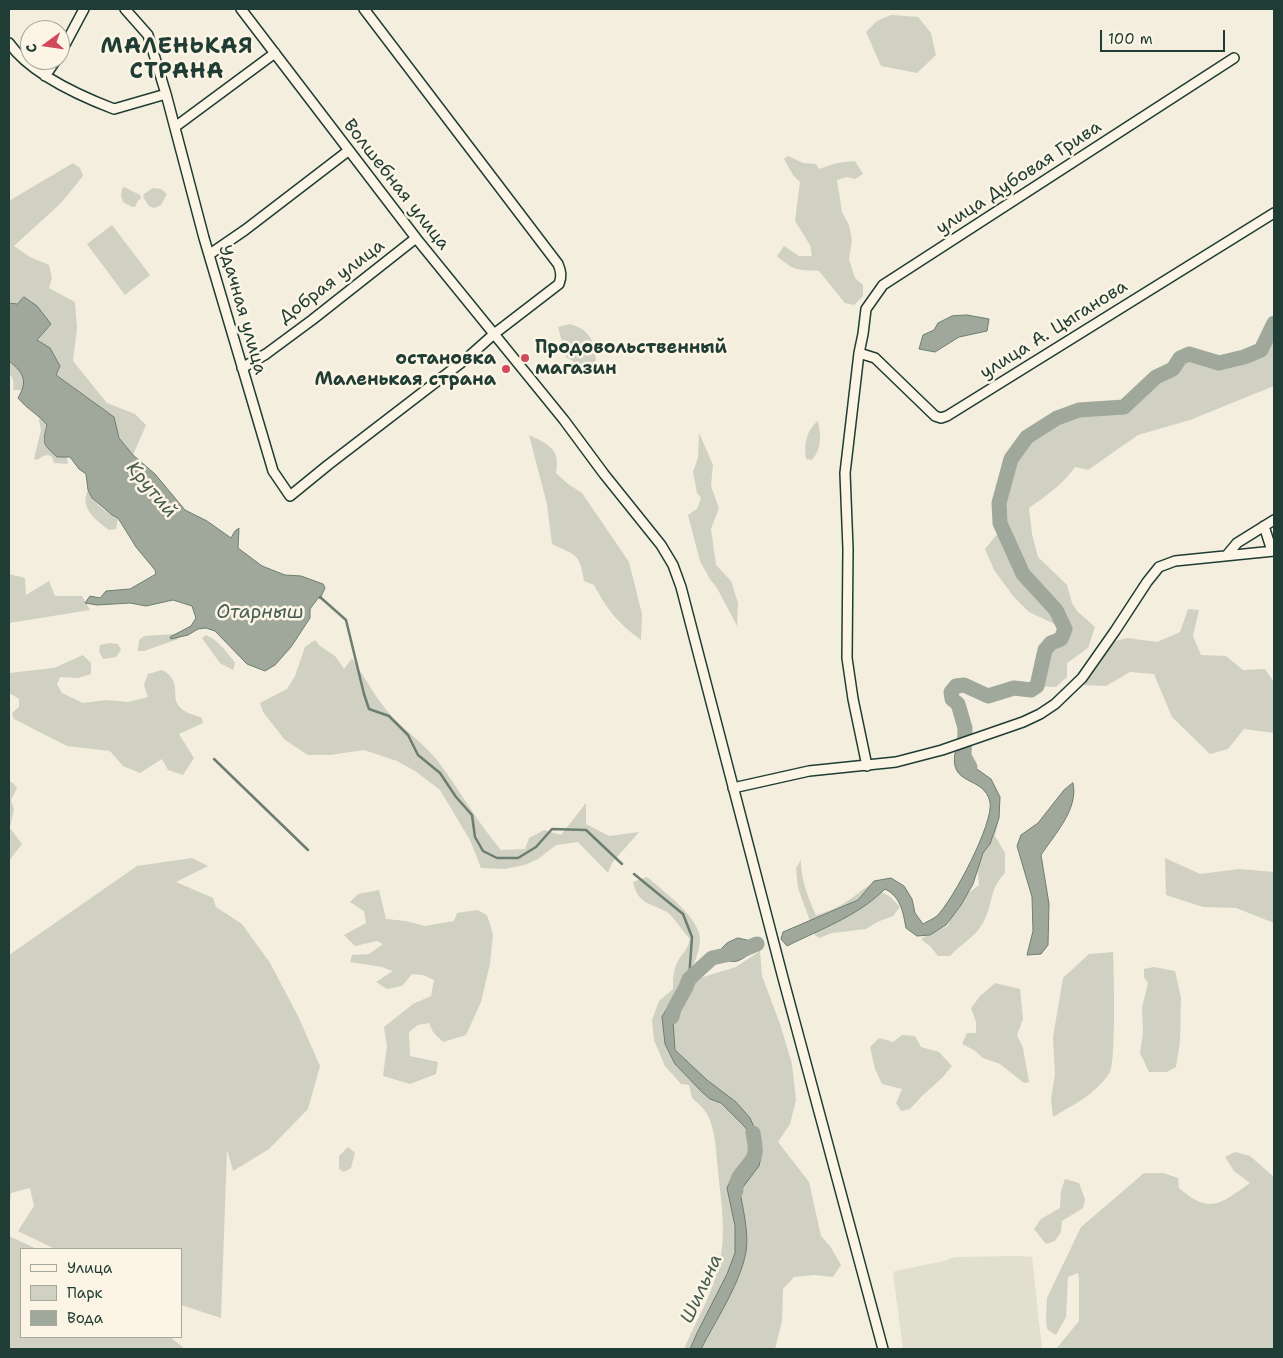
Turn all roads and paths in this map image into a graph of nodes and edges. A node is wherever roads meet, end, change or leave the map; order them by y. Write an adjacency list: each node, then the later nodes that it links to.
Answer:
1 (84, 9): 5 (street)
2 (125, 9): 11 (street, Удачная улица)
3 (242, 9): 7 (street, Волшебная улица)
4 (364, 9): 17 (street)
5 (70, 35)
6 (9, 43): 10 (street)
7 (275, 53): 12 (street); 13 (street, Волшебная улица)
8 (1234, 58): 18 (street, улица Дубовая Грива)
9 (49, 70): 10 (street)
10 (45, 76): 11 (street)
11 (166, 94): 12 (street, Удачная улица)
12 (175, 127): 16 (street, Удачная улица)
13 (348, 151): 15 (street, Волшебная улица); 16 (street)
14 (1274, 212): 18 (street, улица А. Цыганова)
15 (416, 238): 17 (street, Волшебная улица); 19 (street, Добрая улица)
16 (210, 254): 19 (street, Удачная улица)
17 (494, 334): 19 (street, Удачная улица); 25 (street, Волшебная улица)
18 (859, 353): 24 (street, улица Дубовая Грива)
19 (242, 368)
20 (1274, 520): 21 (street)
21 (1264, 526): 22 (street); 23 (street)
22 (1273, 551): 23 (street)
23 (1228, 555): 24 (street)
24 (867, 766): 25 (street)
25 (733, 788): 26 (street, Волшебная улица)
26 (883, 1349)

